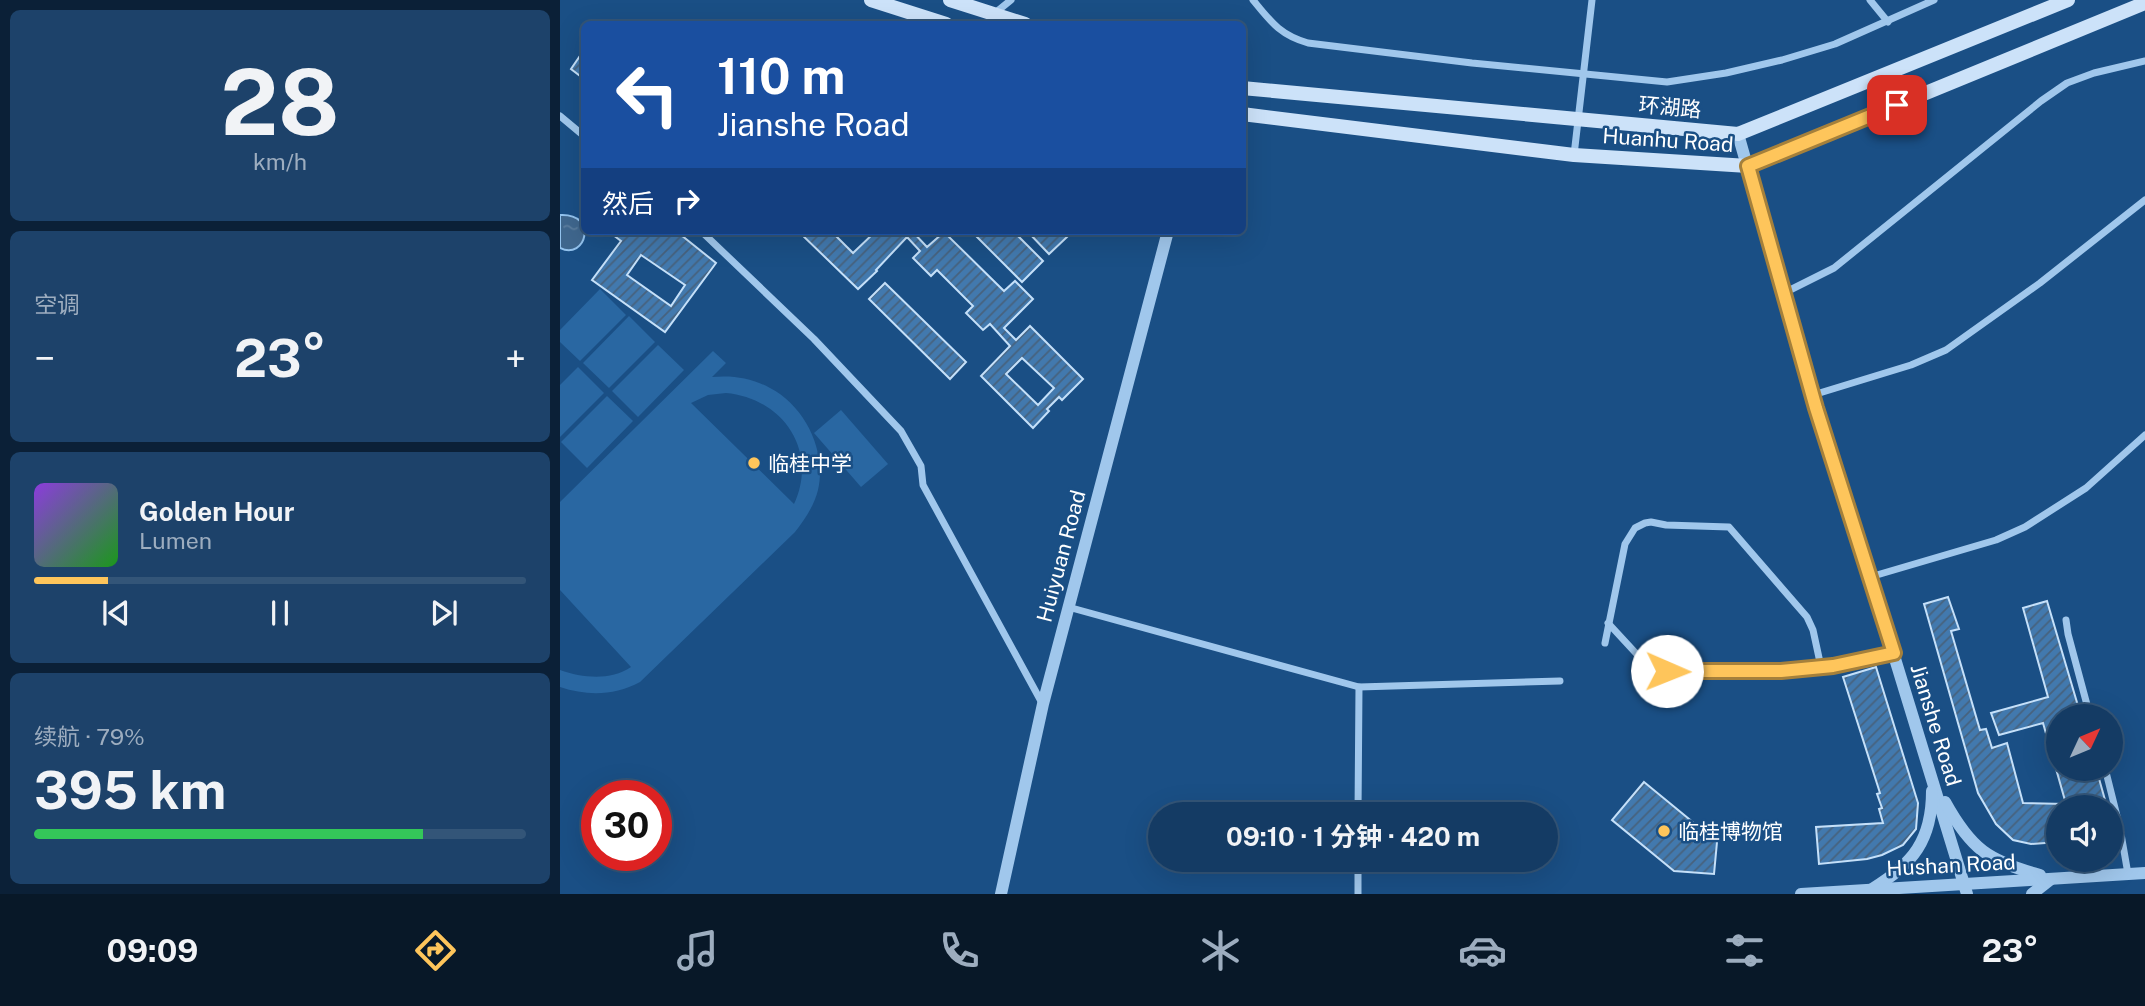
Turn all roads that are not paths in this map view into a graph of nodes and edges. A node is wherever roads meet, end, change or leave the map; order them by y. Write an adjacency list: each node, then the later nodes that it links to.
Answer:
1 (871, 0): 11 (main road)
2 (950, 0): 10 (main road)
3 (1011, 0): 10 (street)
4 (1253, 0): 15 (street)
5 (1591, 0): 15 (street)
6 (1870, 0): 13 (street)
7 (1934, 0): 13 (street)
8 (2068, 0): 21 (main road, 环湖路)
9 (2145, 3): 23 (main road, Huanhu Road)
10 (994, 14): 12 (main road)
11 (937, 21)
12 (1016, 21)
13 (1888, 22): 15 (street)
14 (2145, 61): 27 (street)
15 (1583, 73): 19 (street)
16 (1246, 88): 19 (main road, 环湖路)
17 (1246, 114): 22 (main road, Huanhu Road)
18 (560, 116): 20 (street)
19 (1578, 119): 21 (main road, 环湖路); 22 (street)
20 (581, 134)
21 (1738, 134): 23 (street, Jianshe Road)
22 (1574, 155): 23 (main road, Huanhu Road)
23 (1748, 166): 27 (street, Jianshe Road)
24 (2145, 200): 28 (street)
25 (705, 235): 39 (street)
26 (1167, 235): 31 (street, Huiyuan Road)
27 (1784, 293): 28 (street, Jianshe Road)
28 (1813, 395): 30 (street, Jianshe Road)
29 (2145, 435): 30 (street)
30 (1870, 577): 35 (street, Jianshe Road)
31 (1068, 607): 38 (street); 39 (street, Huiyuan Road)
32 (2066, 620): 40 (street)
33 (1608, 622): 34 (street); 36 (street); 36 (street)
34 (1605, 643)
35 (1894, 653): 36 (street); 41 (street, Jianshe Road)
36 (1821, 667)
37 (1560, 681): 38 (street)
38 (1359, 687): 43 (street)
39 (1043, 704): 50 (street, Huiyuan Road)
40 (2087, 704)
41 (1932, 776): 47 (street); 48 (street); 49 (street, Jianshe Road)
42 (2109, 781): 46 (street)
43 (1358, 802)
44 (1358, 872): 51 (street)
45 (2145, 873): 46 (street, Hushan Road)
46 (2128, 874): 47 (street, Hushan Road)
47 (2051, 878): 49 (street, Hushan Road); 54 (street)
48 (1871, 889): 49 (street, Hushan Road); 52 (street, Hushan Road); 53 (street)
49 (1966, 889)
50 (1001, 894)
51 (1358, 894)
52 (1801, 894)
53 (1895, 894)
54 (2032, 894)

